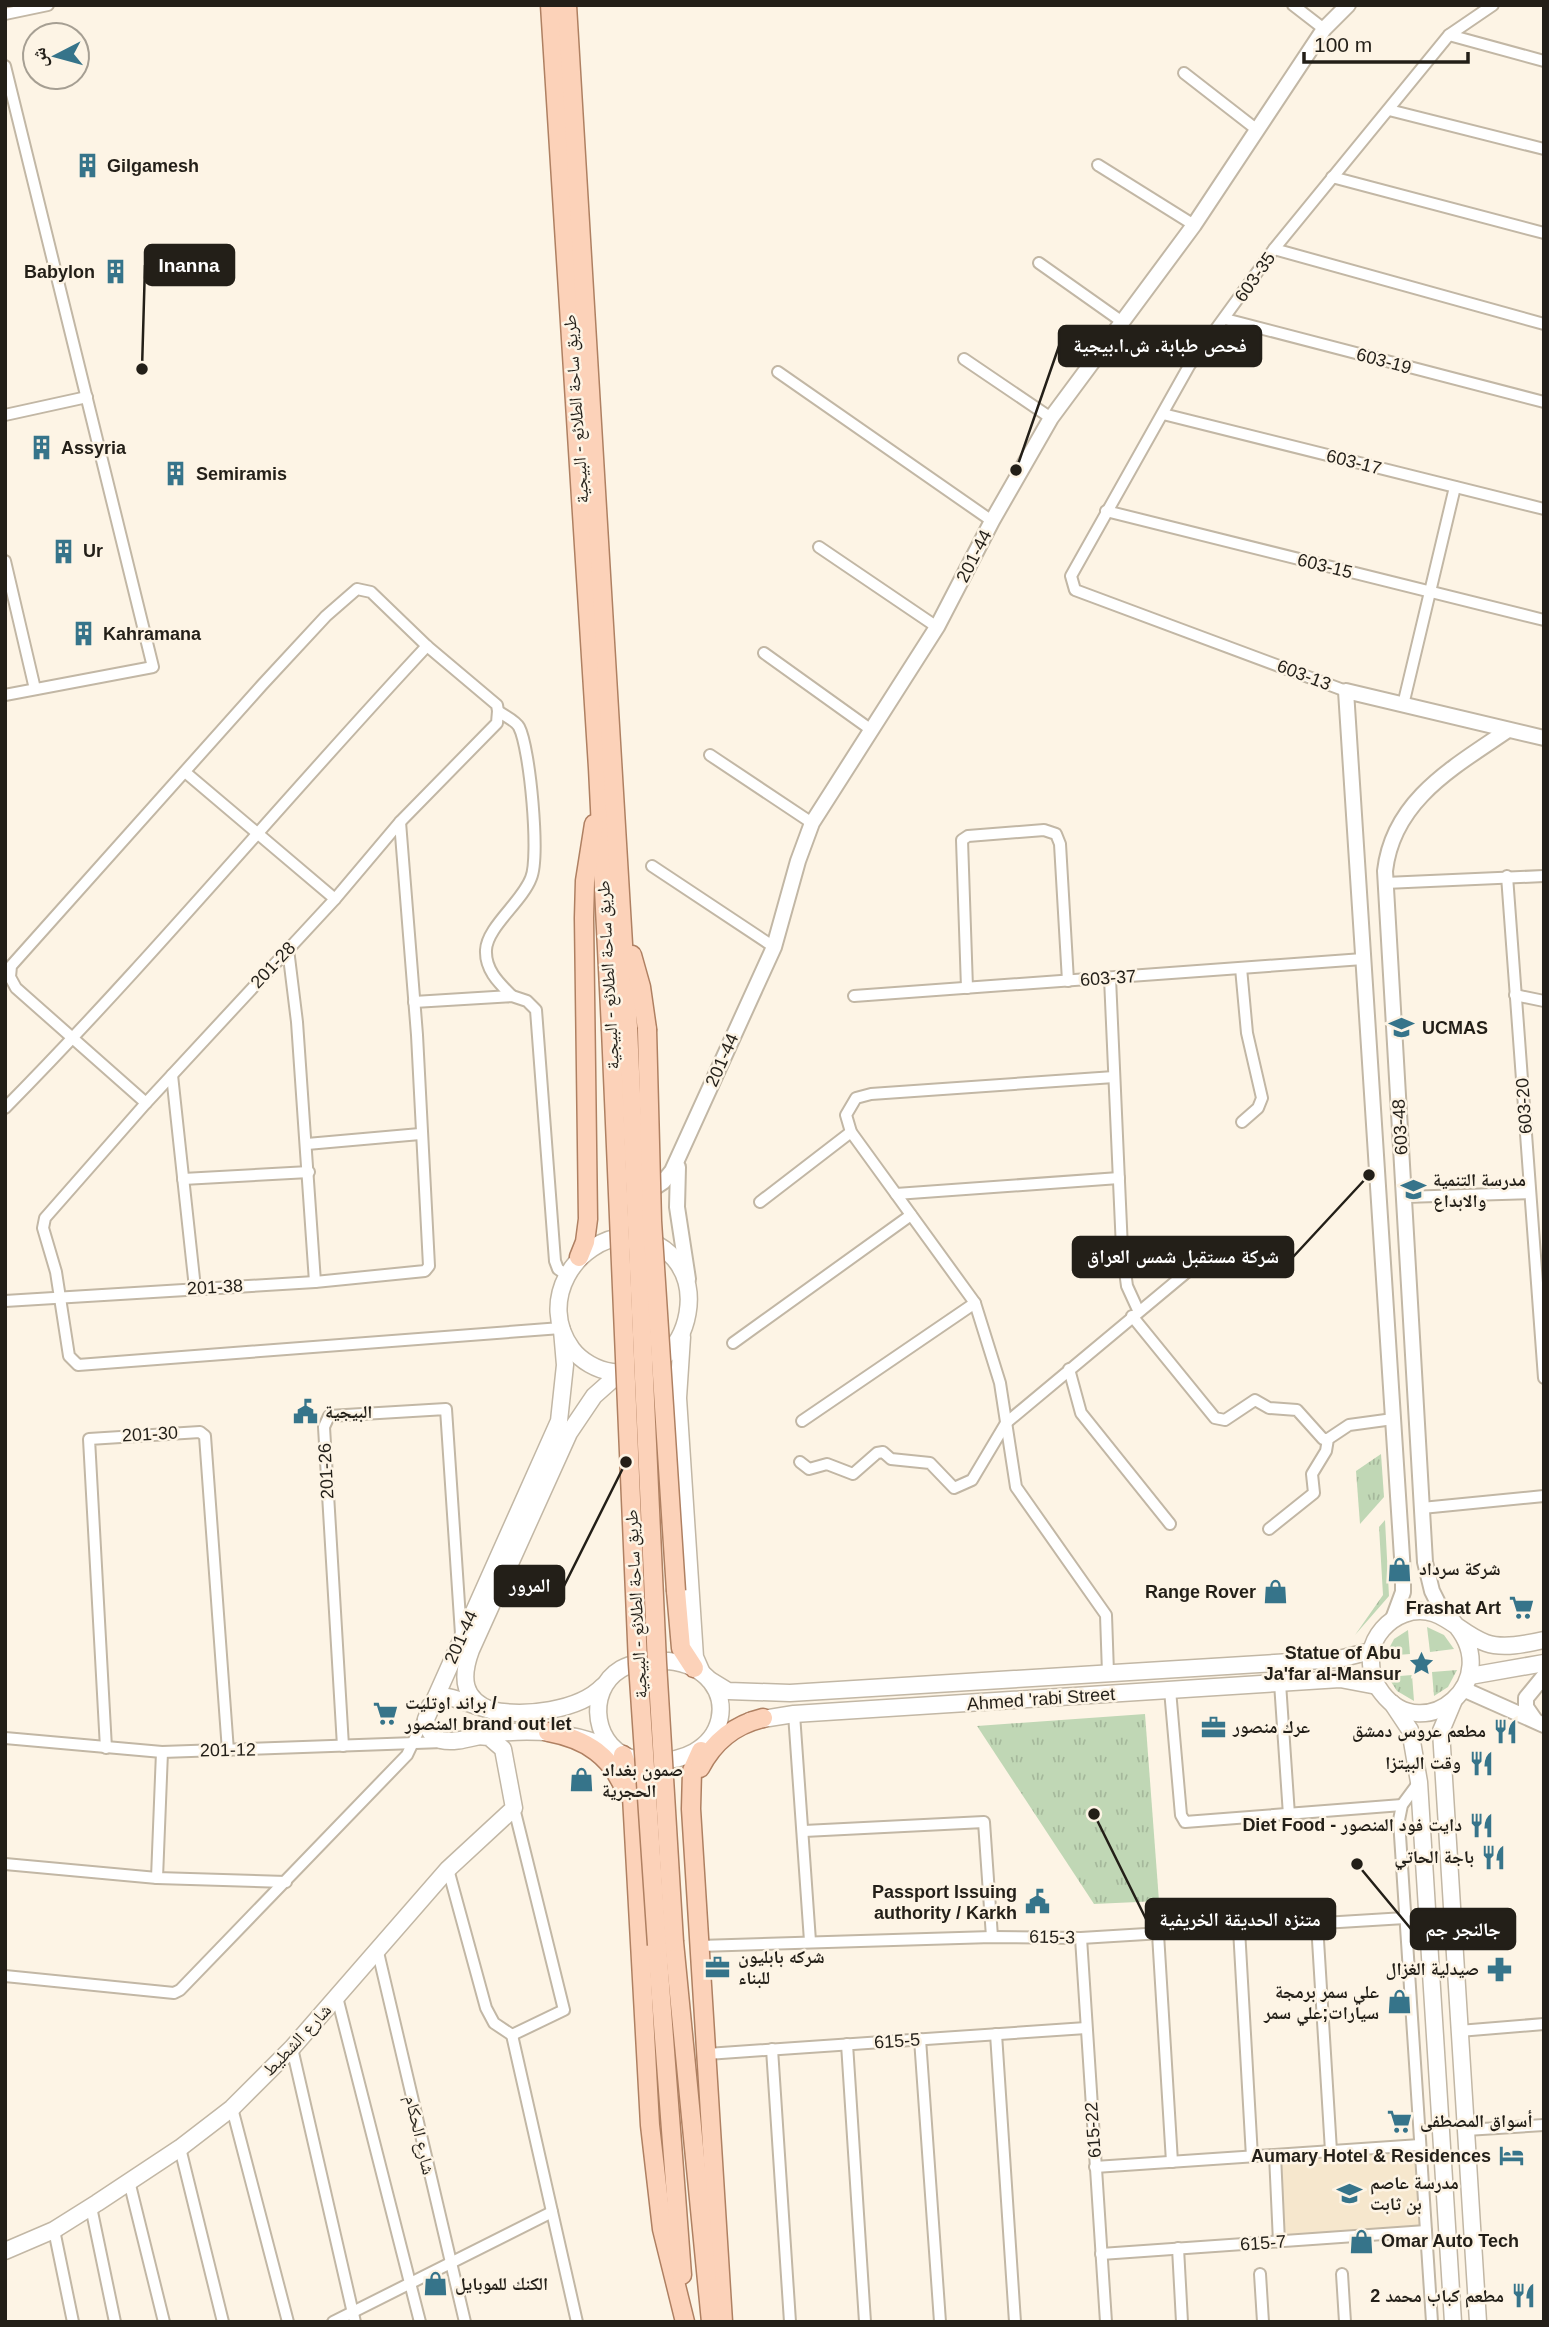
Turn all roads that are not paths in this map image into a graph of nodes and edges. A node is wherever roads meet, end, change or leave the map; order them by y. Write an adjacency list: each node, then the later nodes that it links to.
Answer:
1 (48, 5): 7 (street)
2 (550, 5): 53 (main road, طريق ساحة الطلائع - البيجية)
3 (568, 5): 62 (main road, طريق ساحة الطلائع - البيجية)
4 (1293, 5): 8 (street)
5 (1348, 5): 8 (street, 201-44)
6 (1493, 5): 9 (street, 603-35)
7 (5, 14)
8 (1324, 29): 14 (street, 201-44)
9 (1449, 35): 10 (street); 13 (street, 603-35)
10 (1544, 61)
11 (5, 66): 27 (street)
12 (1184, 73): 14 (street)
13 (1389, 110): 15 (street); 17 (street, 603-35)
14 (1256, 129): 18 (street, 201-44)
15 (1544, 149)
16 (1098, 165): 18 (street)
17 (1332, 177): 19 (street); 20 (street, 603-35)
18 (1194, 225): 23 (street, 201-44)
19 (1544, 233)
20 (1274, 249): 22 (street, 603-35); 24 (street)
21 (1039, 263): 23 (street)
22 (1225, 319): 28 (street, 603-19); 29 (street, 603-35)
23 (1121, 321): 31 (street, 201-44)
24 (1544, 324)
25 (964, 359): 31 (street)
26 (778, 372): 35 (street)
27 (87, 397): 30 (street); 44 (street)
28 (1544, 402)
29 (1163, 414): 32 (street, 603-17); 34 (street, 603-35)
30 (5, 415)
31 (1051, 418): 35 (street, 201-44)
32 (1455, 487): 33 (street, 603-17); 39 (street)
33 (1544, 509)
34 (1106, 511): 38 (street, 603-35); 39 (street, 603-15)
35 (992, 522): 41 (street, 201-44)
36 (819, 547): 41 (street)
37 (5, 561): 44 (street)
38 (1072, 588): 45 (street, 603-13)
39 (1430, 592): 40 (street, 603-15); 47 (street)
40 (1544, 620)
41 (937, 627): 49 (street, 201-44)
42 (427, 646): 48 (street); 54 (street); 57 (street)
43 (764, 653): 49 (street)
44 (35, 690): 46 (street)
45 (1346, 691): 47 (street, 603-13); 65 (street, 603-48)
46 (5, 695)
47 (1403, 705): 50 (street, 603-13)
48 (498, 711): 55 (street, 201-28); 74 (street)
49 (870, 729): 56 (street, 201-44)
50 (1508, 730): 51 (street, 603-13); 61 (street, 603-48)
51 (1544, 738)
52 (710, 755): 56 (street)
53 (598, 768): 78 (main road, طريق ساحة الطلائع - البيجية); 100 (main road)
54 (185, 772): 57 (street); 79 (street)
55 (400, 822): 63 (street, 201-28); 77 (street)
56 (812, 823): 66 (street, 201-44)
57 (256, 833): 63 (street); 79 (street)
58 (652, 866): 66 (street)
59 (1507, 876): 60 (street); 61 (street); 73 (street, 603-20)
60 (1544, 876)
61 (1385, 883): 64 (street, 603-48)
62 (621, 893): 78 (main road, طريق ساحة الطلائع - البيجية); 133 (main road, bridge)
63 (335, 900): 67 (street, 201-28)
64 (1387, 917): 65 (street); 94 (street, 603-48)
65 (1360, 919): 68 (street, 603-48)
66 (775, 947): 88 (street, 201-44)
67 (288, 949): 80 (street, 201-28); 87 (street)
68 (1363, 959): 69 (street, 603-37); 99 (street, 603-48)
69 (1241, 968): 70 (street, 603-37); 84 (street)
70 (1110, 978): 71 (street, 603-37); 81 (street)
71 (1068, 981): 72 (street, 603-37); 72 (street)
72 (967, 988): 75 (street, 603-37)
73 (1515, 995): 76 (street); 92 (street, 603-20)
74 (512, 996): 77 (street); 102 (street)
75 (854, 996)
76 (1544, 1001)
77 (414, 1002): 86 (street)
78 (620, 1029): 177 (main road, طريق ساحة الطلائع - البيجية, bridge)
79 (74, 1038): 82 (street); 83 (street)
80 (172, 1075): 82 (street, 201-28); 91 (street)
81 (1114, 1077): 85 (street); 90 (street)
82 (146, 1103): 106 (street, 201-28)
83 (5, 1108)
84 (1242, 1122)
85 (851, 1132): 93 (street); 95 (street)
86 (420, 1134): 87 (street); 103 (street, 201-38)
87 (307, 1144): 89 (street)
88 (681, 1152): 97 (street, 201-44); 104 (street, 201-44)
89 (309, 1172): 91 (street); 103 (street)
90 (1119, 1178): 93 (street); 109 (street)
91 (183, 1179): 105 (street)
92 (1530, 1193): 94 (street); 115 (street, 603-20)
93 (896, 1194): 96 (street)
94 (1404, 1197): 98 (street, 603-48)
95 (760, 1202)
96 (911, 1215): 108 (street); 112 (street)
97 (624, 1236): 100 (main road); 104 (main road)
98 (1406, 1242): 99 (street); 122 (street, 603-48)
99 (1381, 1245): 116 (street, 603-48)
100 (579, 1257): 102 (main road)
101 (1193, 1267): 109 (street)
102 (567, 1275): 111 (main road)
103 (315, 1282): 105 (street, 201-38)
104 (688, 1283): 110 (main road)
105 (195, 1288): 106 (street, 201-38)
106 (60, 1296): 107 (street, 201-38); 111 (street)
107 (5, 1301)
108 (975, 1303): 117 (street); 118 (street)
109 (1135, 1313): 113 (street); 119 (street)
110 (685, 1326): 114 (main road); 127 (main road)
111 (562, 1329): 114 (main road); 128 (main road, 201-44)
112 (733, 1343)
113 (1069, 1369): 118 (street); 123 (street)
114 (631, 1373): 143 (main road)
115 (1544, 1375)
116 (1393, 1419): 119 (street); 125 (street, 603-48)
117 (802, 1421)
118 (1006, 1423): 120 (street); 132 (street)
119 (1328, 1439): 124 (street)
120 (800, 1461)
121 (1544, 1496): 122 (street)
122 (1422, 1508): 126 (street, 603-48)
123 (1170, 1524)
124 (1269, 1529)
125 (1394, 1619): 126 (main road); 130 (main road)
126 (1449, 1619): 129 (main road); 138 (main road)
127 (693, 1632): 133 (main road); 140 (main road)
128 (461, 1636): 142 (main road, 201-44); 153 (street, 201-26)
129 (1544, 1640)
130 (1371, 1651): 132 (main road, Ahmed 'rabi Street); 137 (main road)
131 (1544, 1663): 138 (main road)
132 (1108, 1673): 140 (main road, Ahmed 'rabi Street)
133 (703, 1674): 135 (main road); 140 (main road, Ahmed 'rabi Street); 152 (main road)
134 (1544, 1676): 146 (street)
135 (612, 1677): 143 (main road); 157 (main road)
136 (1280, 1683): 137 (main road, Ahmed 'rabi Street); 139 (main road, Ahmed 'rabi Street); 163 (street)
137 (1377, 1686): 141 (main road)
138 (1463, 1689): 141 (main road); 146 (street); 184 (main road)
139 (1170, 1690): 144 (main road, Ahmed 'rabi Street); 163 (street)
140 (762, 1693)
141 (1392, 1703): 159 (main road)
142 (429, 1709): 143 (main road); 150 (main road); 151 (street)
143 (491, 1710)
144 (794, 1714): 145 (main road, Ahmed 'rabi Street); 165 (street)
145 (763, 1718): 152 (main road, Ahmed 'rabi Street); 162 (main road)
146 (1540, 1723)
147 (541, 1732): 148 (main road, 201-12); 157 (main road, 201-12); 158 (main road); 164 (main road)
148 (477, 1736): 150 (main road, 201-12); 158 (main road)
149 (5, 1738): 154 (street, 201-12)
150 (451, 1741): 151 (street, 201-12)
151 (413, 1744): 153 (street, 201-12); 169 (street)
152 (706, 1745): 157 (main road); 162 (main road)
153 (343, 1746): 155 (street, 201-12)
154 (106, 1748): 155 (street, 201-30); 156 (street, 201-12)
155 (228, 1751): 156 (street, 201-12)
156 (162, 1752): 168 (street)
157 (623, 1755): 164 (main road)
158 (508, 1763): 161 (main road)
159 (1419, 1782): 160 (street); 237 (main road)
160 (1402, 1805): 163 (street); 170 (street)
161 (514, 1808): 167 (main road, شارع الشطيط); 186 (street)
162 (691, 1809): 178 (main road)
163 (1289, 1815)
164 (633, 1829): 217 (main road)
165 (804, 1831): 174 (street); 176 (street)
166 (5, 1864): 168 (street)
167 (448, 1869): 179 (main road, شارع الشطيط); 186 (street)
168 (157, 1878): 169 (street)
169 (286, 1882): 180 (street)
170 (1405, 1918): 171 (street, 615-3); 195 (street)
171 (1318, 1924): 172 (street, 615-3); 197 (street)
172 (1239, 1929): 173 (street, 615-3); 199 (street)
173 (1158, 1934): 175 (street, 615-3); 200 (street)
174 (992, 1937): 175 (street, 615-3); 176 (street, 615-3)
175 (1081, 1938): 183 (street, 615-22)
176 (810, 1941): 178 (street, 615-3)
177 (665, 1944): 217 (main road); 226 (main road)
178 (699, 1946): 191 (main road)
179 (377, 1948): 181 (main road, شارع الشطيط); 211 (street, شارع الحكام)
180 (5, 1976)
181 (337, 1997): 189 (main road, شارع الشطيط); 214 (street)
182 (1544, 2024): 184 (street)
183 (1086, 2028): 185 (street, 615-5); 201 (street, 615-22)
184 (1460, 2031): 194 (main road)
185 (996, 2034): 187 (street, 615-5); 231 (street)
186 (512, 2035): 204 (street)
187 (920, 2039): 188 (street, 615-5); 230 (street)
188 (847, 2044): 190 (street, 615-5); 229 (street)
189 (292, 2048): 192 (main road, شارع الشطيط); 215 (street)
190 (772, 2049): 191 (street, 615-5); 228 (street)
191 (707, 2054): 227 (main road)
192 (232, 2108): 196 (main road, شارع الشطيط); 221 (street)
193 (1544, 2125): 194 (street)
194 (1466, 2130): 238 (main road)
195 (1420, 2145): 197 (street); 206 (street)
196 (180, 2148): 202 (main road, شارع الشطيط); 220 (street)
197 (1331, 2151): 198 (street)
198 (1275, 2155): 199 (street); 207 (street)
199 (1252, 2157): 200 (street)
200 (1172, 2162): 201 (street)
201 (1096, 2167): 210 (street, 615-22)
202 (130, 2181): 203 (main road, شارع الشطيط); 219 (street)
203 (91, 2207): 205 (main road, شارع الشطيط); 218 (street)
204 (552, 2212): 211 (street); 225 (street)
205 (54, 2230): 209 (main road, شارع الشطيط); 216 (street)
206 (1426, 2231): 207 (street, 615-7); 236 (street)
207 (1279, 2242): 208 (street, 615-7)
208 (1178, 2248): 210 (street, 615-7); 233 (street)
209 (5, 2251)
210 (1101, 2254): 232 (street, 615-22)
211 (450, 2262): 214 (street); 224 (street, شارع الحكام)
212 (1260, 2274): 234 (street)
213 (1342, 2274): 235 (street)
214 (410, 2283): 215 (street); 223 (street)
215 (354, 2317): 222 (street)
216 (70, 2321)
217 (685, 2321)
218 (116, 2322)
219 (164, 2322)
220 (223, 2322)
221 (288, 2322)
222 (332, 2322)
223 (421, 2322)
224 (465, 2322)
225 (577, 2322)
226 (710, 2322)
227 (723, 2322)
228 (790, 2322)
229 (865, 2322)
230 (940, 2322)
231 (1015, 2322)
232 (1106, 2322)
233 (1182, 2322)
234 (1263, 2322)
235 (1345, 2322)
236 (1432, 2322)
237 (1453, 2322)
238 (1478, 2322)

